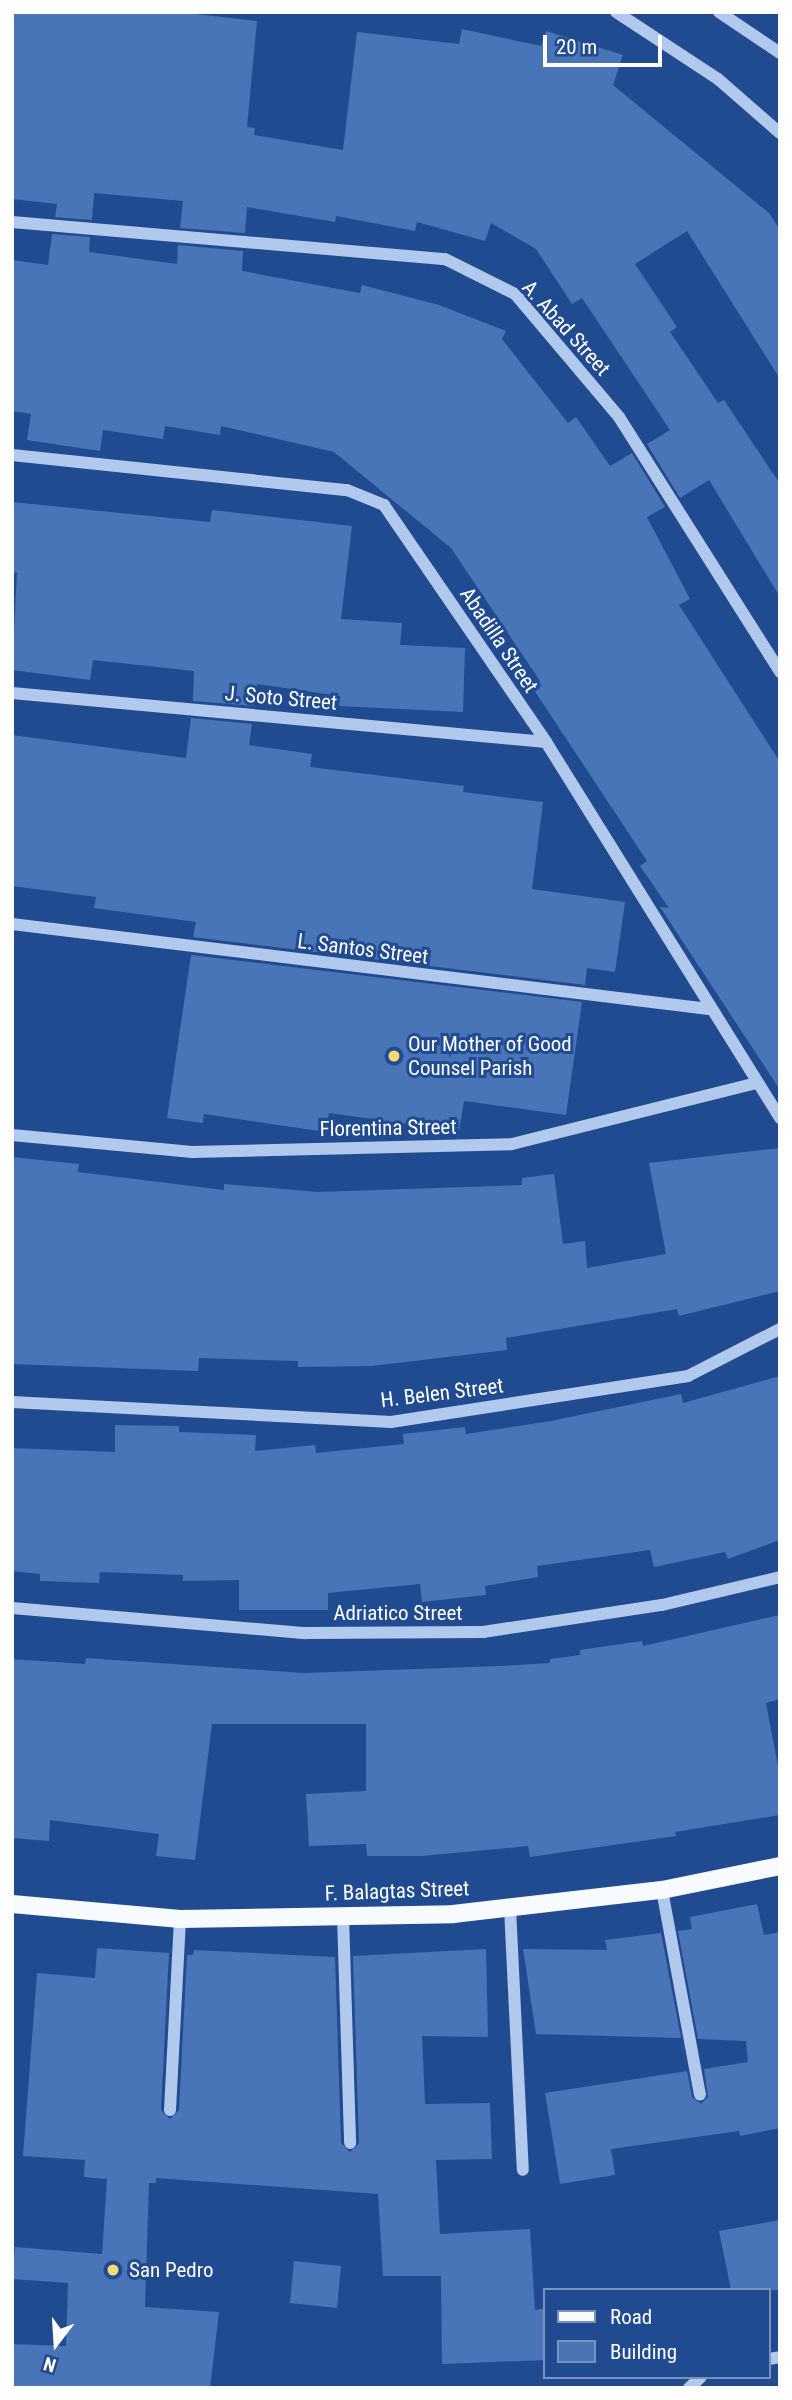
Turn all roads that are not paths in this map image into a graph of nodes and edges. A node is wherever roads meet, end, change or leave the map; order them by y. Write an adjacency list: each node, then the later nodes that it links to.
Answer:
1 (616, 12): 4 (street)
2 (719, 12): 3 (street)
3 (780, 53)
4 (780, 133)
5 (12, 222): 7 (street, A. Abad Street)
6 (12, 455): 9 (street, Abadilla Street)
7 (780, 672)
8 (12, 693): 9 (street, J. Soto Street)
9 (546, 742): 11 (street, Abadilla Street)
10 (12, 924): 11 (street, L. Santos Street)
11 (709, 1009): 12 (street, Abadilla Street)
12 (757, 1083): 13 (street, Abadilla Street); 14 (street, Florentina Street)
13 (780, 1118)
14 (12, 1135)
15 (780, 1329): 16 (street, H. Belen Street)
16 (12, 1402)
17 (780, 1577): 18 (street, Adriatico Street)
18 (12, 1608)
19 (780, 1866): 20 (main road, F. Balagtas Street)
20 (662, 1890): 22 (main road, F. Balagtas Street); 25 (street)
21 (12, 1904): 24 (main road, F. Balagtas Street)
22 (510, 1908): 23 (main road, F. Balagtas Street); 28 (street)
23 (343, 1916): 24 (main road, F. Balagtas Street); 27 (street)
24 (180, 1919): 26 (street)
25 (701, 2095)
26 (170, 2110)
27 (350, 2143)
28 (523, 2170)

